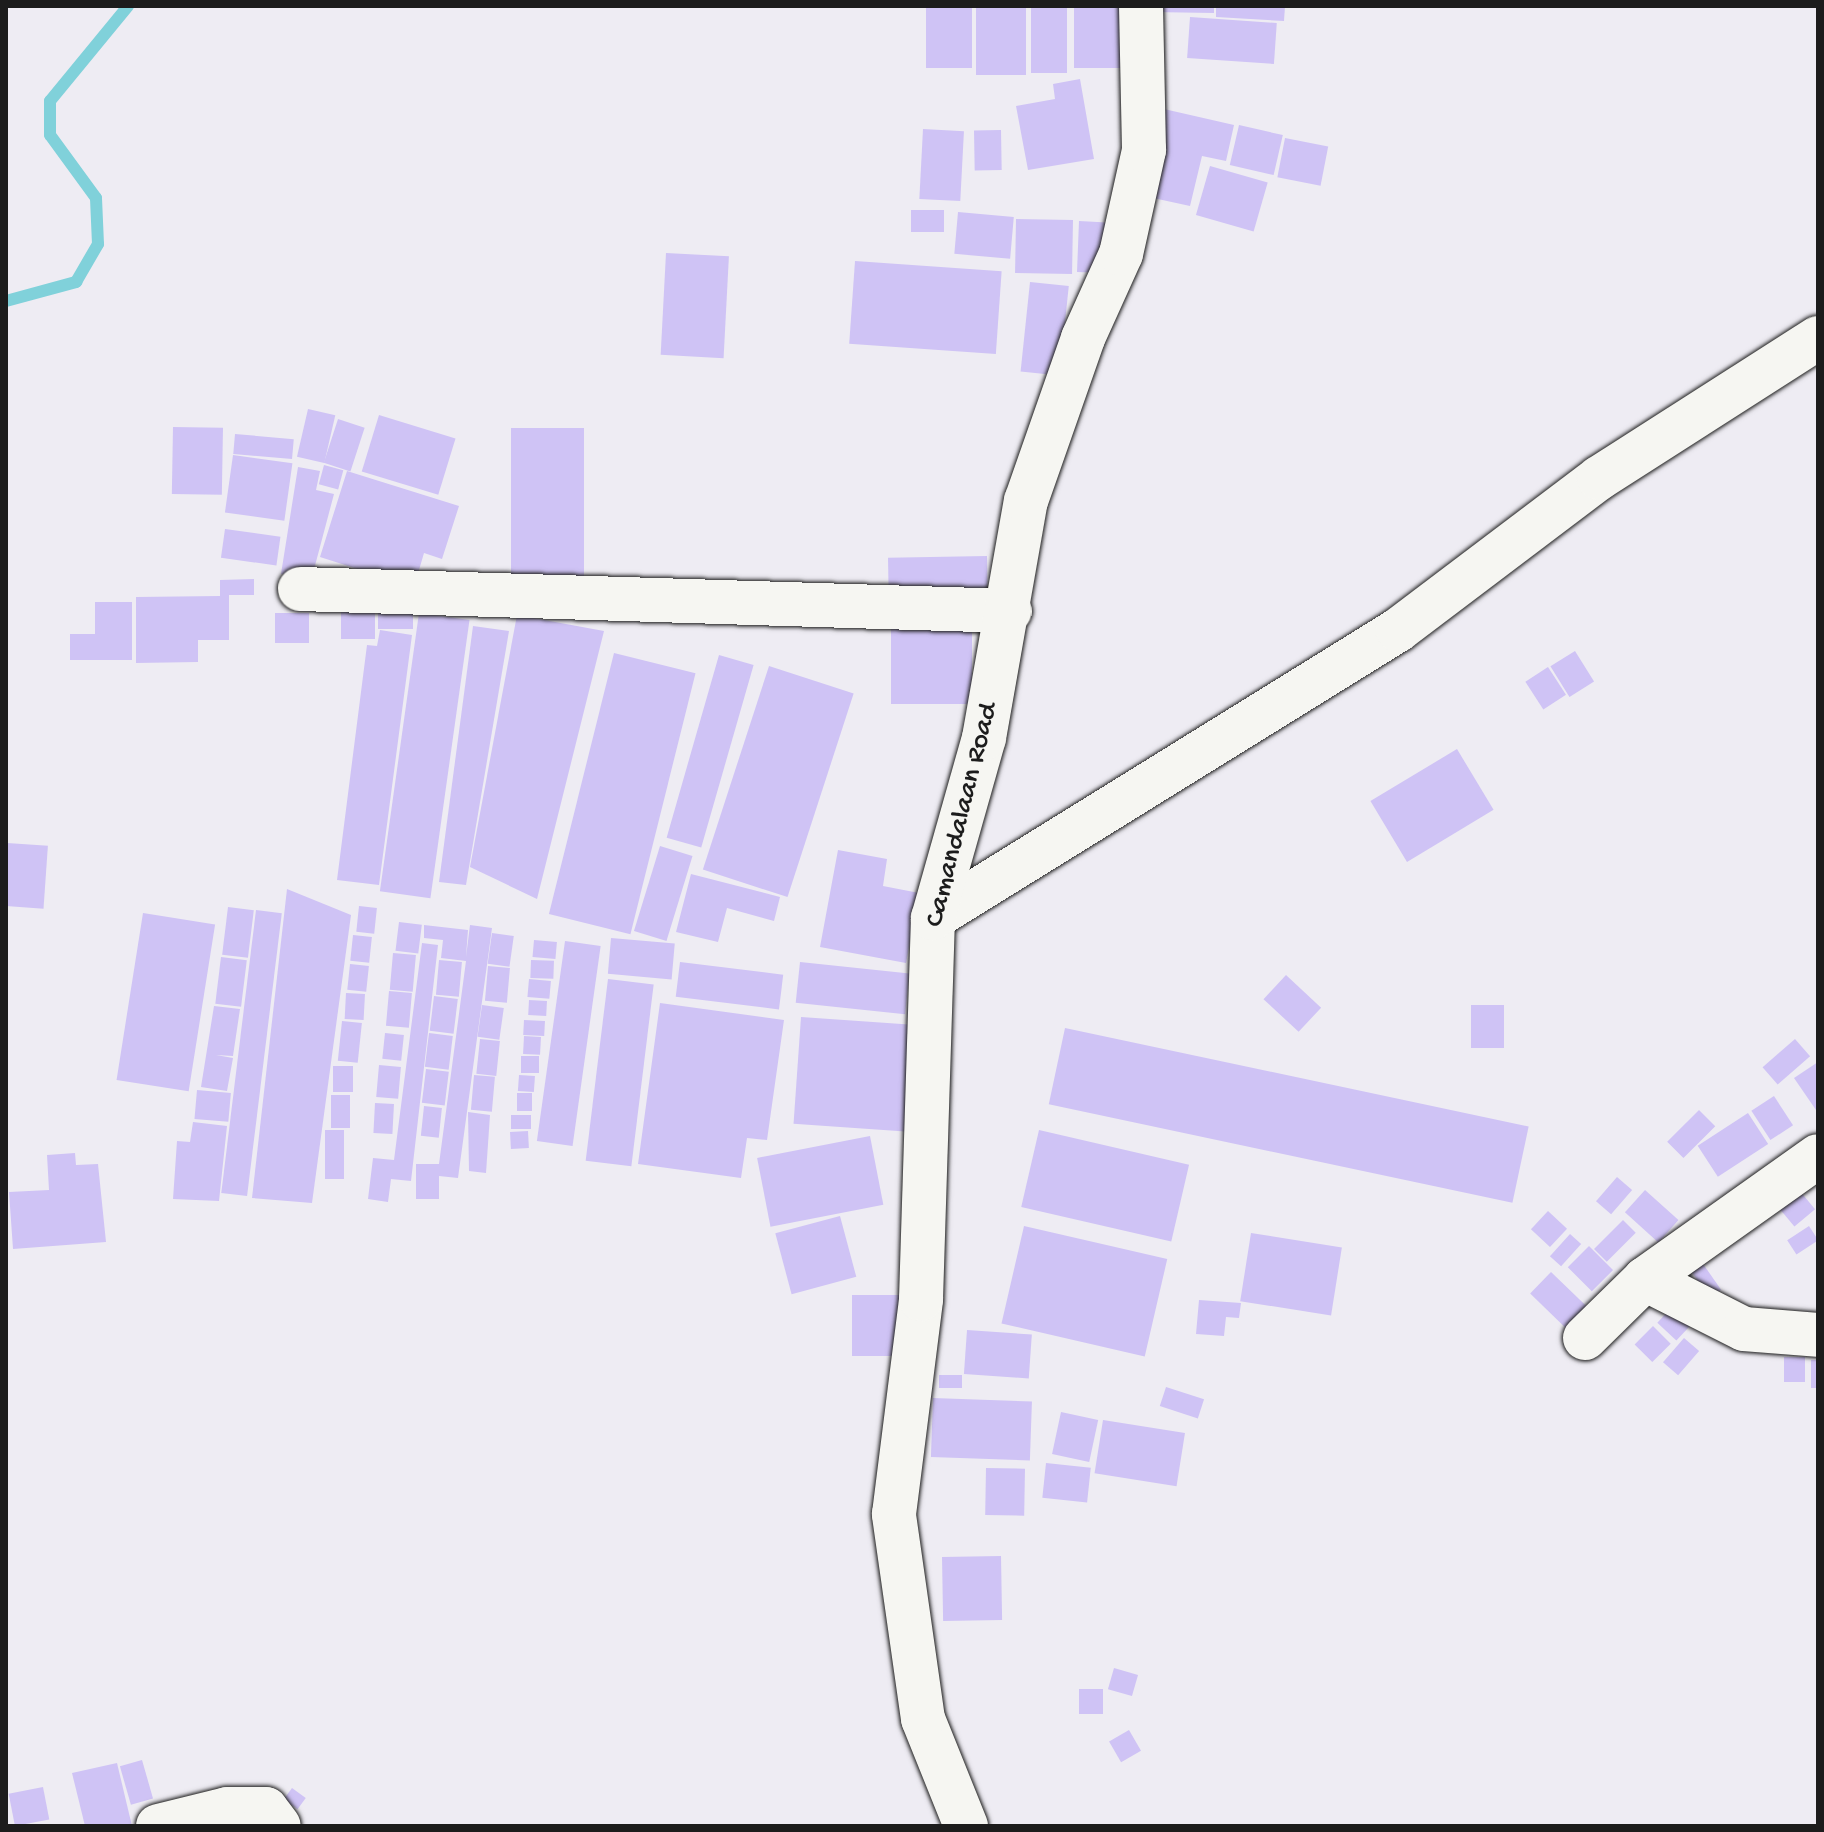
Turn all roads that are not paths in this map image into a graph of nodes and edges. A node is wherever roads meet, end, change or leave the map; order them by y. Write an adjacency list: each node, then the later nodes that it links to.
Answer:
1 (1141, 6): 4 (street, Camandalaan Road)
2 (1818, 338): 5 (street)
3 (300, 589): 4 (street)
4 (1010, 611): 5 (street, Camandalaan Road)
5 (933, 918): 12 (street, Camandalaan Road)
6 (1818, 1156): 7 (street)
7 (1645, 1279): 8 (street); 9 (street)
8 (1818, 1335)
9 (1585, 1338)
10 (158, 1826): 11 (street)
11 (279, 1826)
12 (966, 1826)

